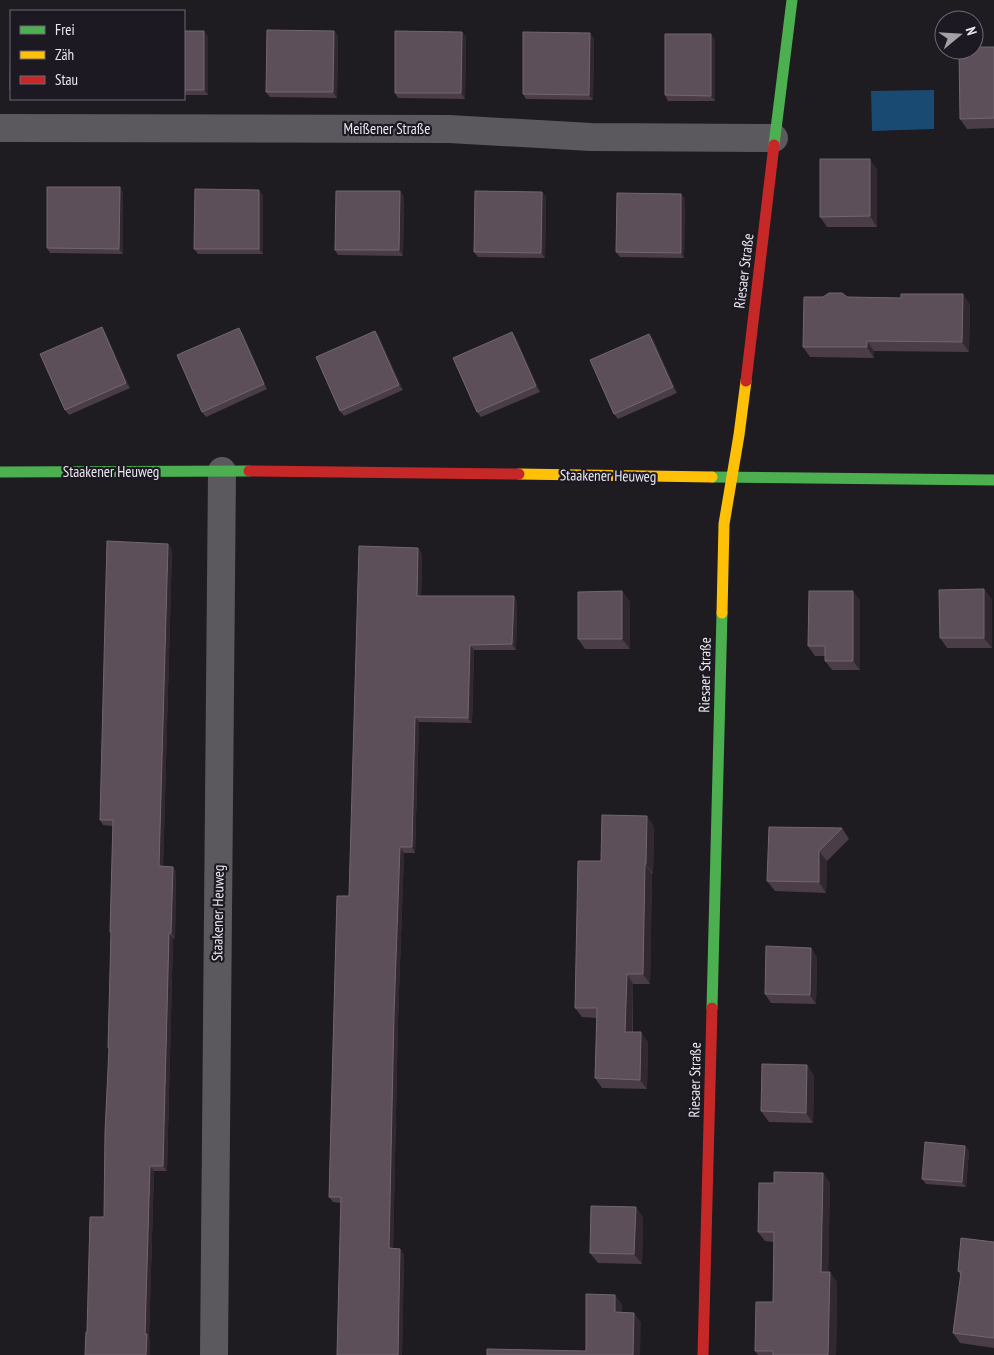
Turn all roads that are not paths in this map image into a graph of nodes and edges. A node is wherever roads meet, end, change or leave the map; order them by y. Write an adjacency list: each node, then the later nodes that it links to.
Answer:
1 (792, 0): 3 (street, Riesaer Straße)
2 (0, 128): 3 (street, Meißener Straße)
3 (774, 138): 6 (street, Riesaer Straße)
4 (222, 471): 5 (street, Staakener Heuweg); 6 (street, Staakener Heuweg); 8 (street, Staakener Heuweg)
5 (0, 472)
6 (732, 478): 7 (street, Staakener Heuweg); 9 (street, Riesaer Straße)
7 (994, 480)
8 (214, 1355)
9 (703, 1355)

